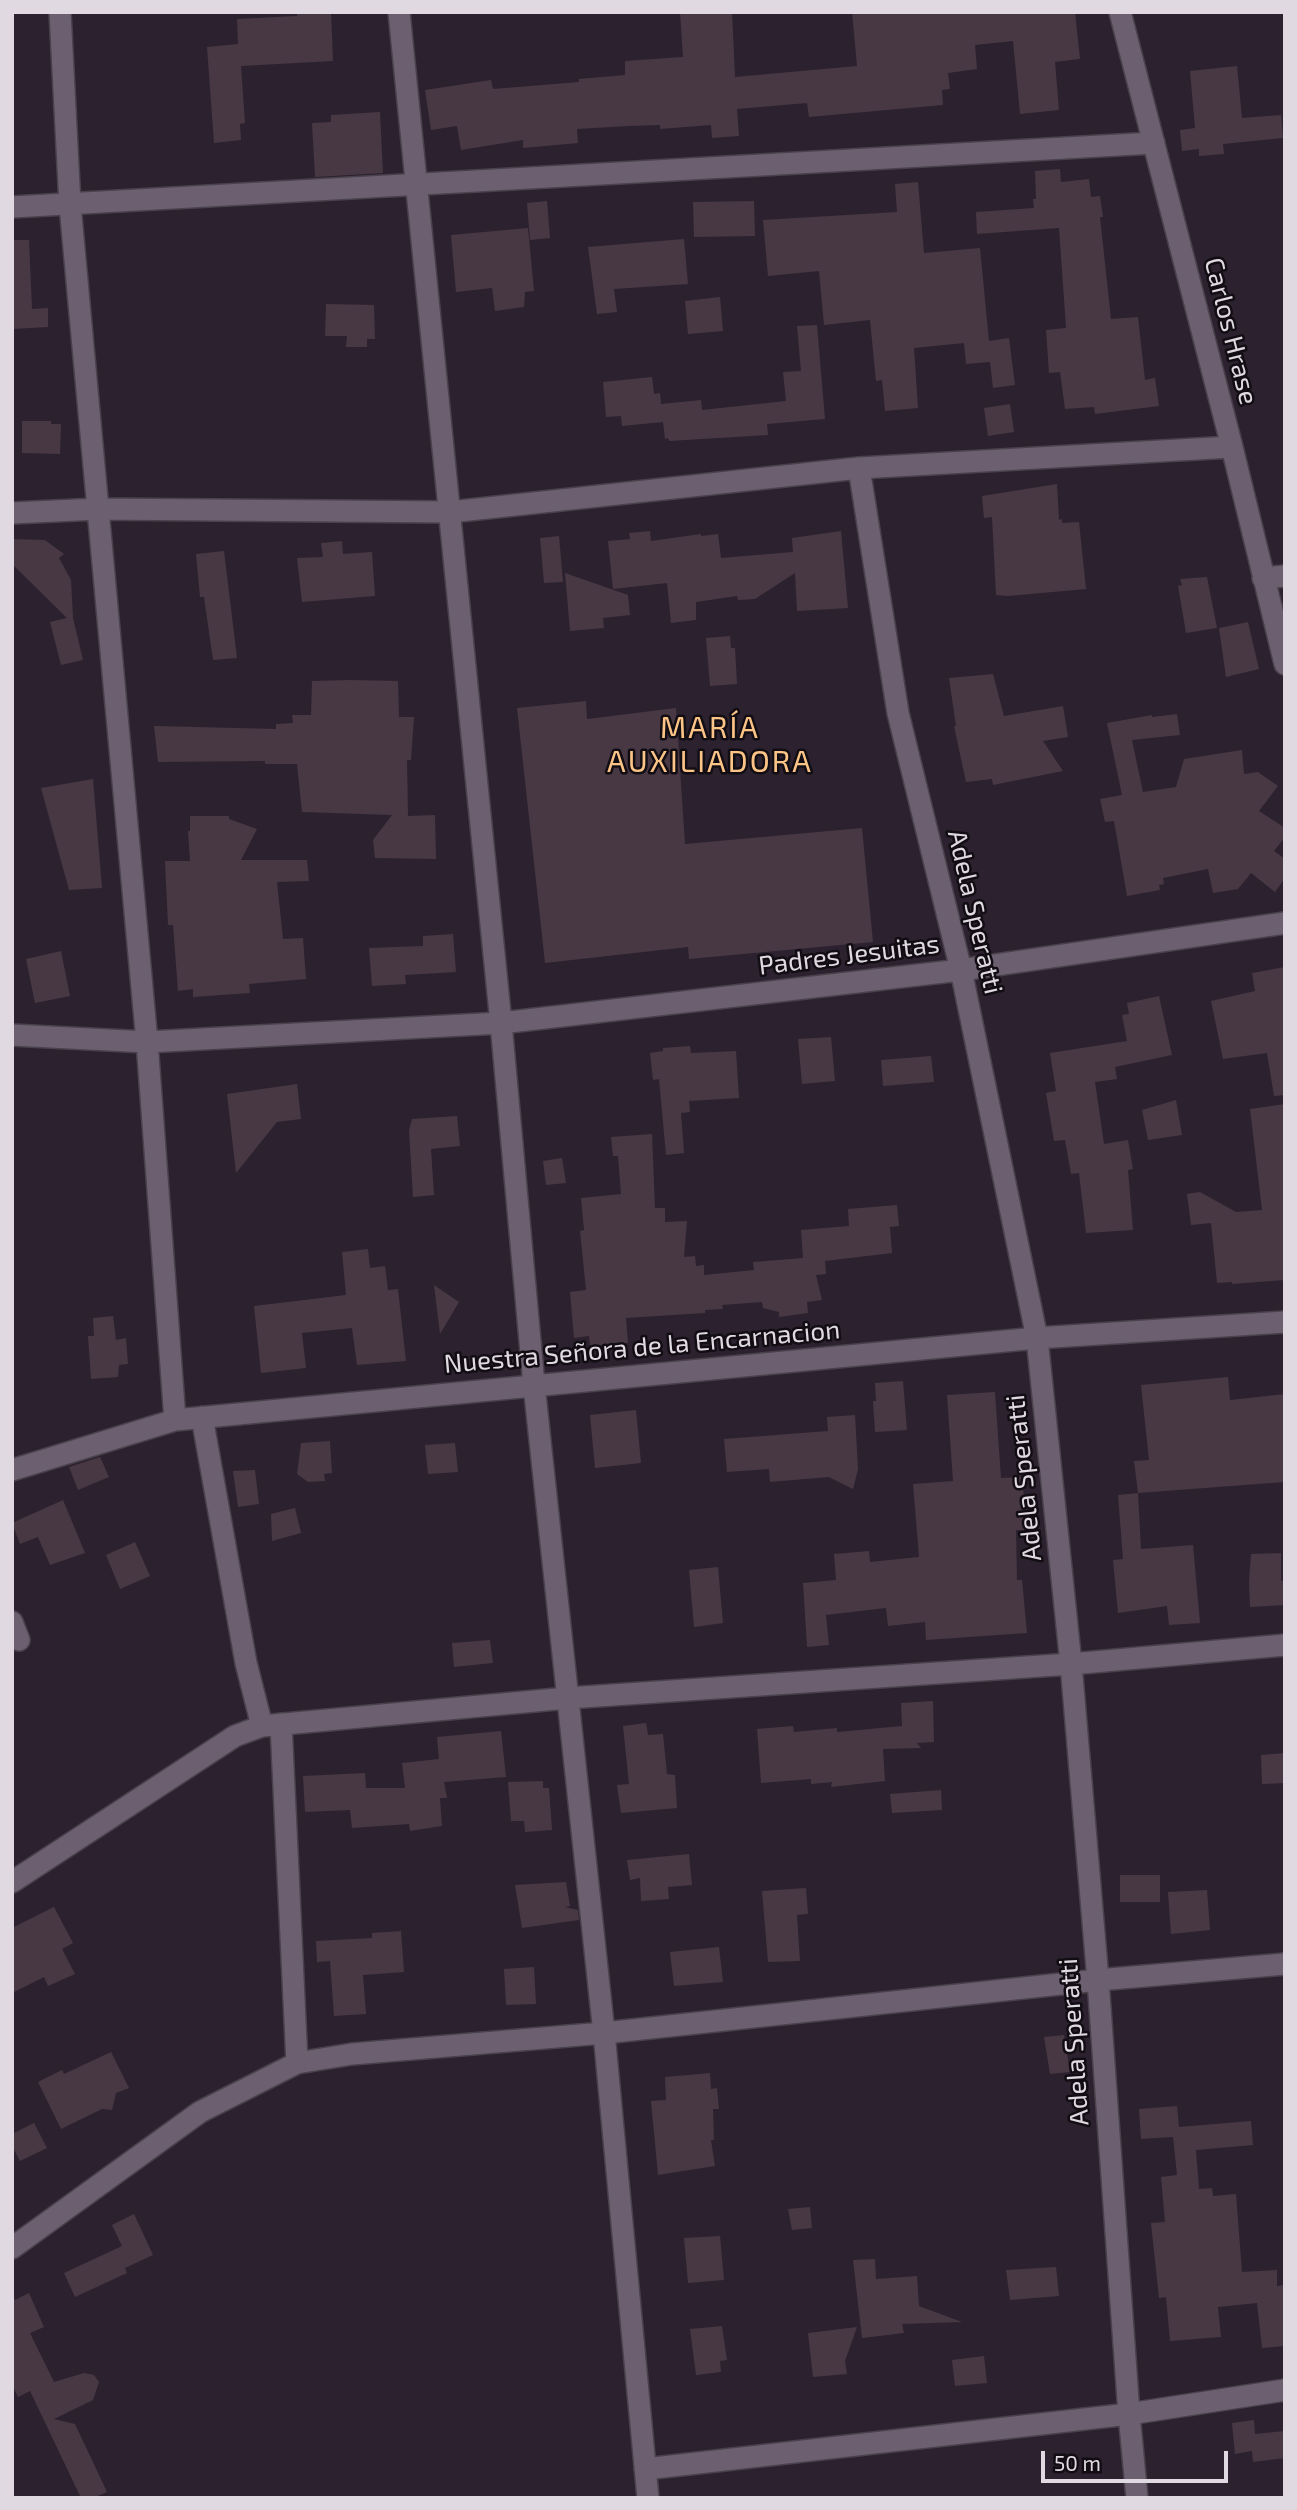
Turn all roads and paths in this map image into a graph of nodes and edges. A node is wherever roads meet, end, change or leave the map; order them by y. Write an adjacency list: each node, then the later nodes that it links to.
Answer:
1 (60, 12): 6 (street)
2 (399, 12): 5 (street)
3 (1120, 12): 4 (street, Carlos Hrase)
4 (1154, 143): 5 (street); 8 (street, Carlos Hrase)
5 (416, 186): 6 (street); 11 (street)
6 (70, 205): 7 (street); 10 (street)
7 (12, 207)
8 (1232, 447): 9 (street); 14 (street, Carlos Hrase)
9 (859, 468): 11 (street); 17 (street, Adela Speratti)
10 (97, 509): 11 (street); 12 (street); 20 (street)
11 (450, 512): 18 (street)
12 (12, 513)
13 (1285, 576): 14 (street)
14 (1263, 578): 15 (street, Carlos Hrase)
15 (1285, 664)
16 (1285, 923): 17 (street, Padres Jesuitas)
17 (961, 970): 18 (street, Padres Jesuitas); 22 (street, Adela Speratti)
18 (501, 1023): 20 (street, Padres Jesuitas); 23 (street)
19 (12, 1035): 20 (street, Padres Jesuitas)
20 (147, 1042): 25 (street)
21 (1285, 1322): 22 (street, Nuestra Señora de la Encarnacion)
22 (1037, 1338): 23 (street, Nuestra Señora de la Encarnacion); 28 (street, Adela Speratti)
23 (534, 1385): 24 (street, Nuestra Señora de la Encarnacion); 29 (street)
24 (202, 1417): 25 (street, Nuestra Señora de la Encarnacion); 30 (street)
25 (176, 1420): 26 (street, Nuestra Señora de la Encarnacion)
26 (12, 1470)
27 (1285, 1645): 28 (street)
28 (1072, 1664): 29 (street); 33 (street, Adela Speratti)
29 (568, 1698): 30 (street); 34 (street)
30 (272, 1725): 31 (street); 35 (street)
31 (12, 1882)
32 (1285, 1964): 33 (street)
33 (1098, 1980): 34 (street); 38 (street, Adela Speratti)
34 (604, 2033): 35 (street); 39 (street)
35 (297, 2063): 36 (street)
36 (12, 2248)
37 (1285, 2390): 38 (street)
38 (1129, 2414): 39 (street); 41 (street, Adela Speratti)
39 (645, 2469): 40 (street)
40 (648, 2498)
41 (1137, 2498)

